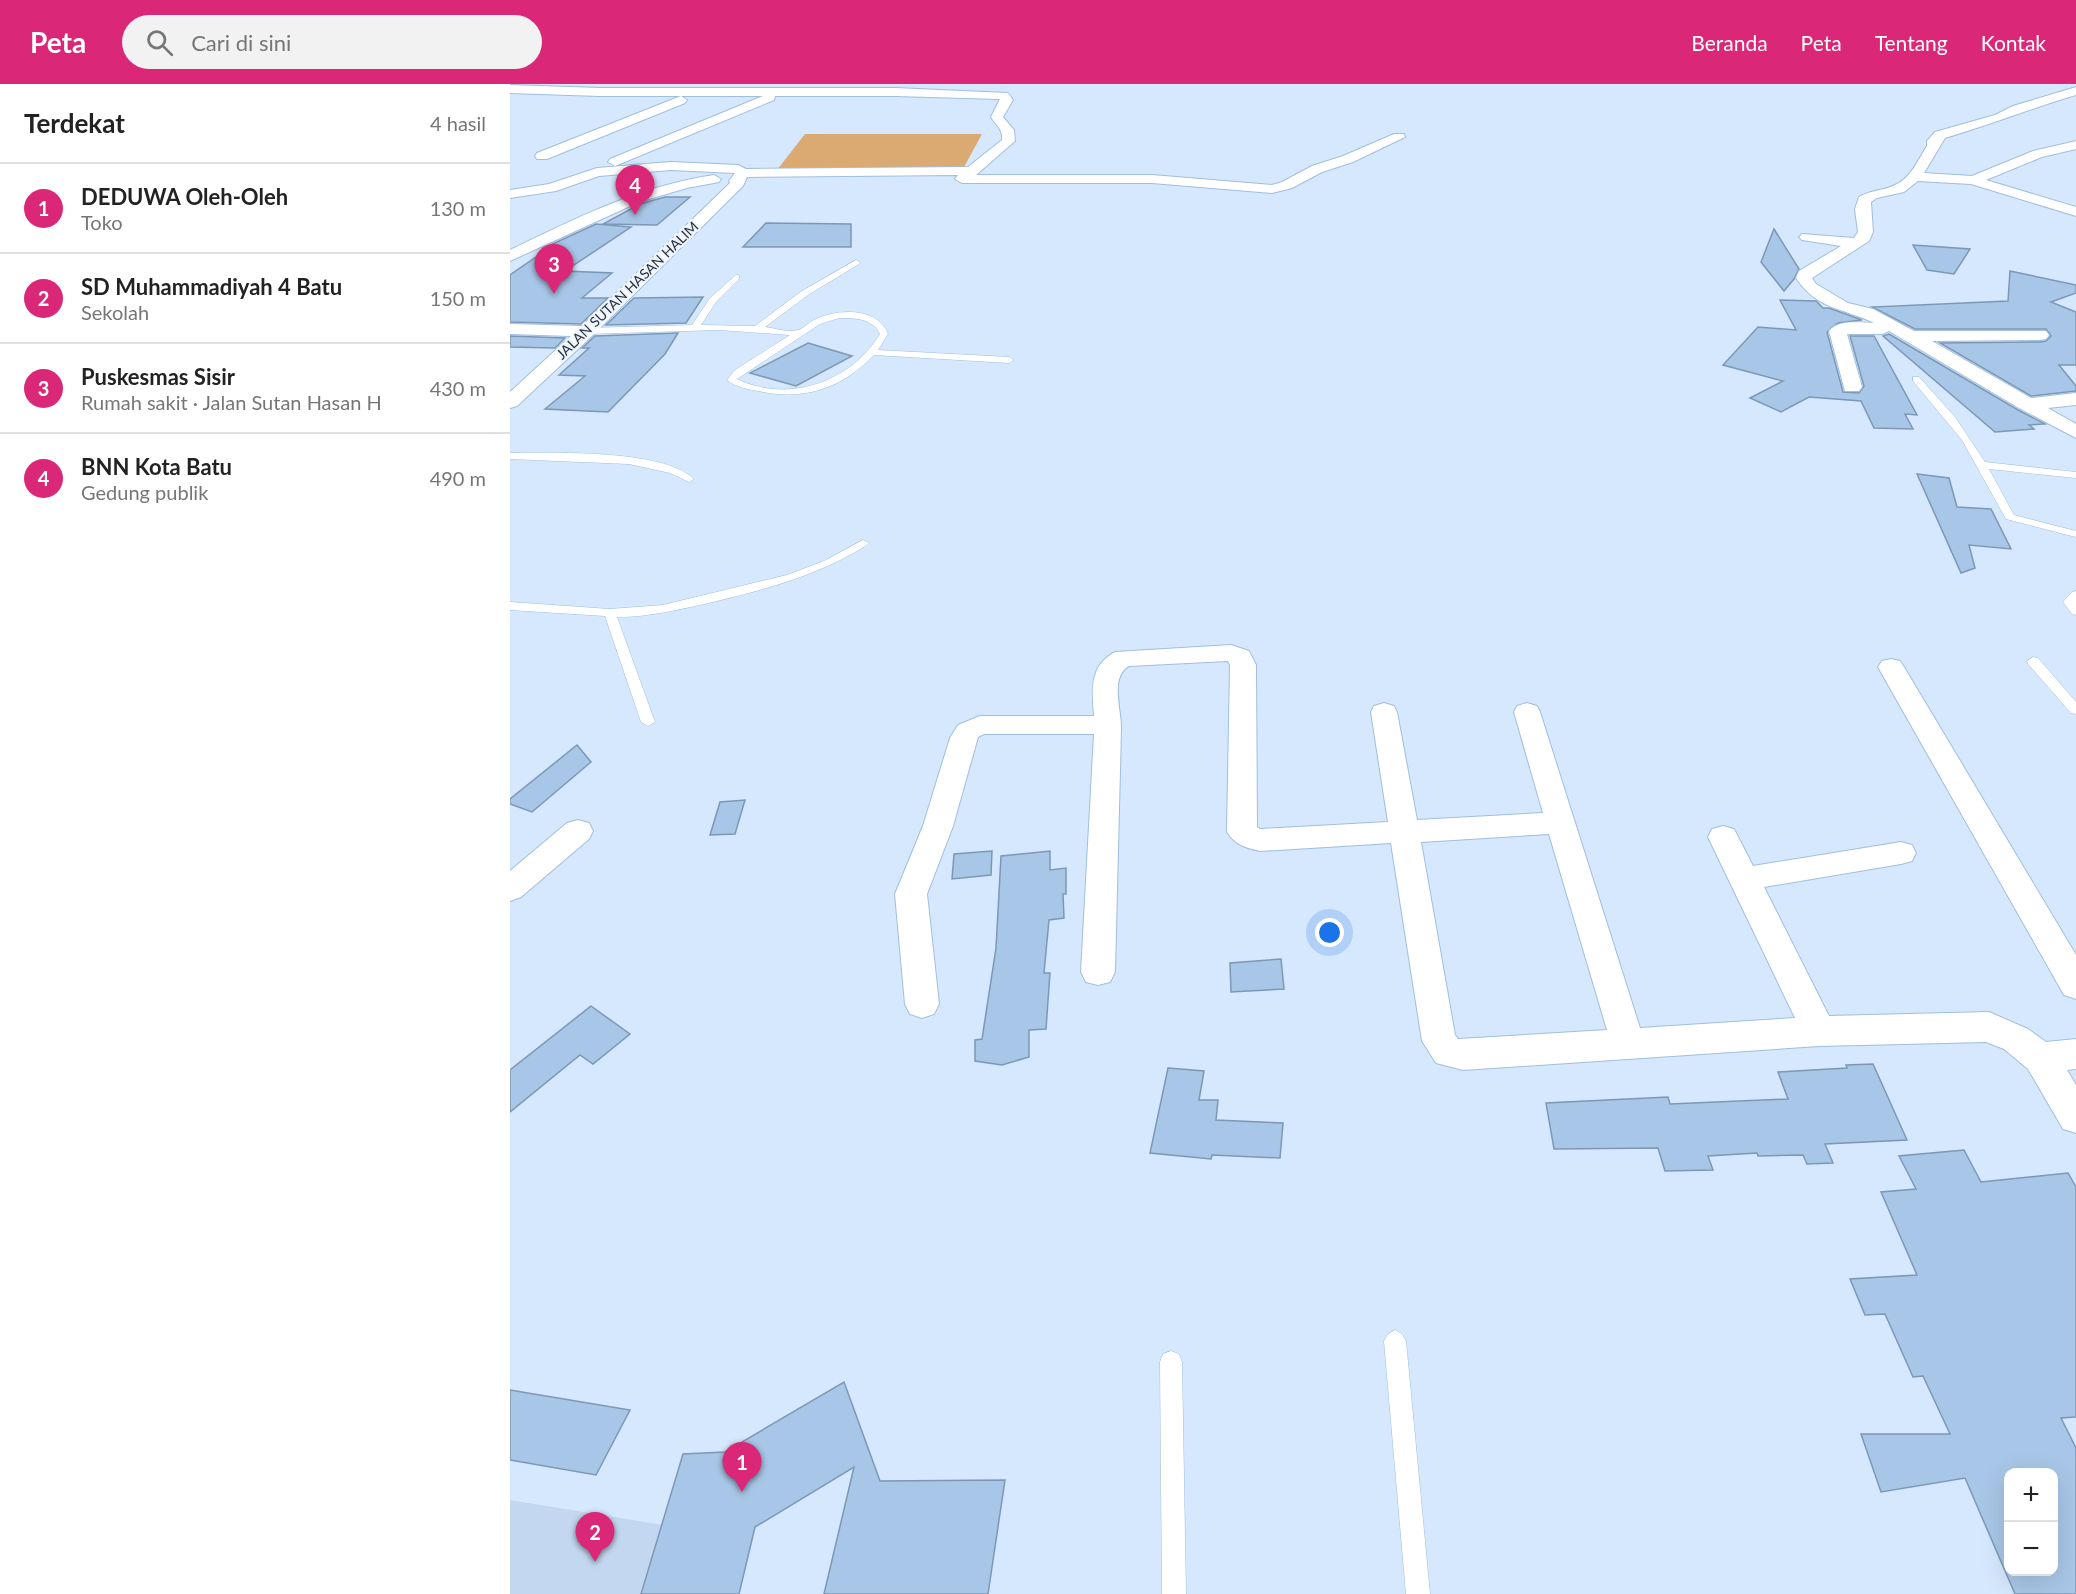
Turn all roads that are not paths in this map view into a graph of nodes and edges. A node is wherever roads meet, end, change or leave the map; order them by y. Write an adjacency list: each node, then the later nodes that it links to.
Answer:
1 (510, 89): 3 (street)
2 (2026, 90): 5 (street)
3 (780, 92): 6 (street); 15 (street)
4 (2073, 92): 5 (street)
5 (2049, 100): 17 (street)
6 (750, 106): 7 (street); 8 (street)
7 (638, 116): 8 (street); 9 (street)
8 (707, 124): 11 (street)
9 (592, 135): 11 (street); 13 (street)
10 (1399, 137): 15 (street)
11 (660, 143): 13 (street)
12 (2076, 145): 18 (street)
13 (611, 164): 14 (street)
14 (597, 172): 16 (street); 19 (street)
15 (966, 174): 16 (street)
16 (740, 176): 23 (street); 29 (street, JALAN SUTAN HASAN HALIM); 30 (street)
17 (1915, 177): 18 (street); 22 (street)
18 (1973, 180): 20 (street)
19 (510, 194)
20 (2076, 212)
21 (1807, 237): 22 (street)
22 (1859, 243): 31 (street)
23 (510, 256)
24 (856, 262): 28 (lane)
25 (736, 278): 26 (lane)
26 (695, 327): 28 (lane); 29 (lane)
27 (510, 329): 30 (street)
28 (757, 329): 32 (lane)
29 (587, 331): 30 (street); 40 (street, JALAN SUTAN HASAN HALIM)
30 (566, 332): 37 (street)
31 (1904, 333): 33 (street); 38 (street); 41 (street)
32 (798, 334): 34 (lane); 34 (lane)
33 (2040, 335)
34 (874, 352): 35 (lane)
35 (1009, 360)
36 (1916, 379): 44 (lane)
37 (510, 385)
38 (1852, 387)
39 (2076, 399): 41 (street)
40 (510, 402)
41 (2026, 404): 42 (street)
42 (2076, 432)
43 (510, 456): 46 (lane)
44 (1982, 465): 45 (lane); 47 (lane)
45 (2076, 475)
46 (689, 479)
47 (2076, 534)
48 (863, 543): 52 (lane)
49 (2076, 595): 51 (lane)
50 (510, 606): 52 (lane)
51 (2076, 611)
52 (610, 613): 58 (lane)
53 (2033, 661): 55 (lane)
54 (1891, 667): 68 (street)
55 (2076, 710)
56 (1384, 712): 61 (street)
57 (1527, 712): 60 (street)
58 (648, 722)
59 (1108, 725): 61 (street); 67 (street); 69 (street)
60 (1561, 823): 61 (street); 71 (street)
61 (1405, 830): 71 (street)
62 (578, 831): 66 (street)
63 (1723, 837): 65 (street)
64 (1900, 854): 65 (street)
65 (1744, 879): 70 (street)
66 (510, 889)
67 (1098, 972)
68 (2076, 985)
69 (922, 1004)
70 (1819, 1031): 71 (street); 73 (street)
71 (1628, 1044)
72 (2076, 1054): 73 (street)
73 (2040, 1058): 74 (street)
74 (2076, 1118)
75 (1395, 1341): 78 (lane)
76 (1171, 1362): 77 (lane)
77 (1174, 1594)
78 (1418, 1594)

